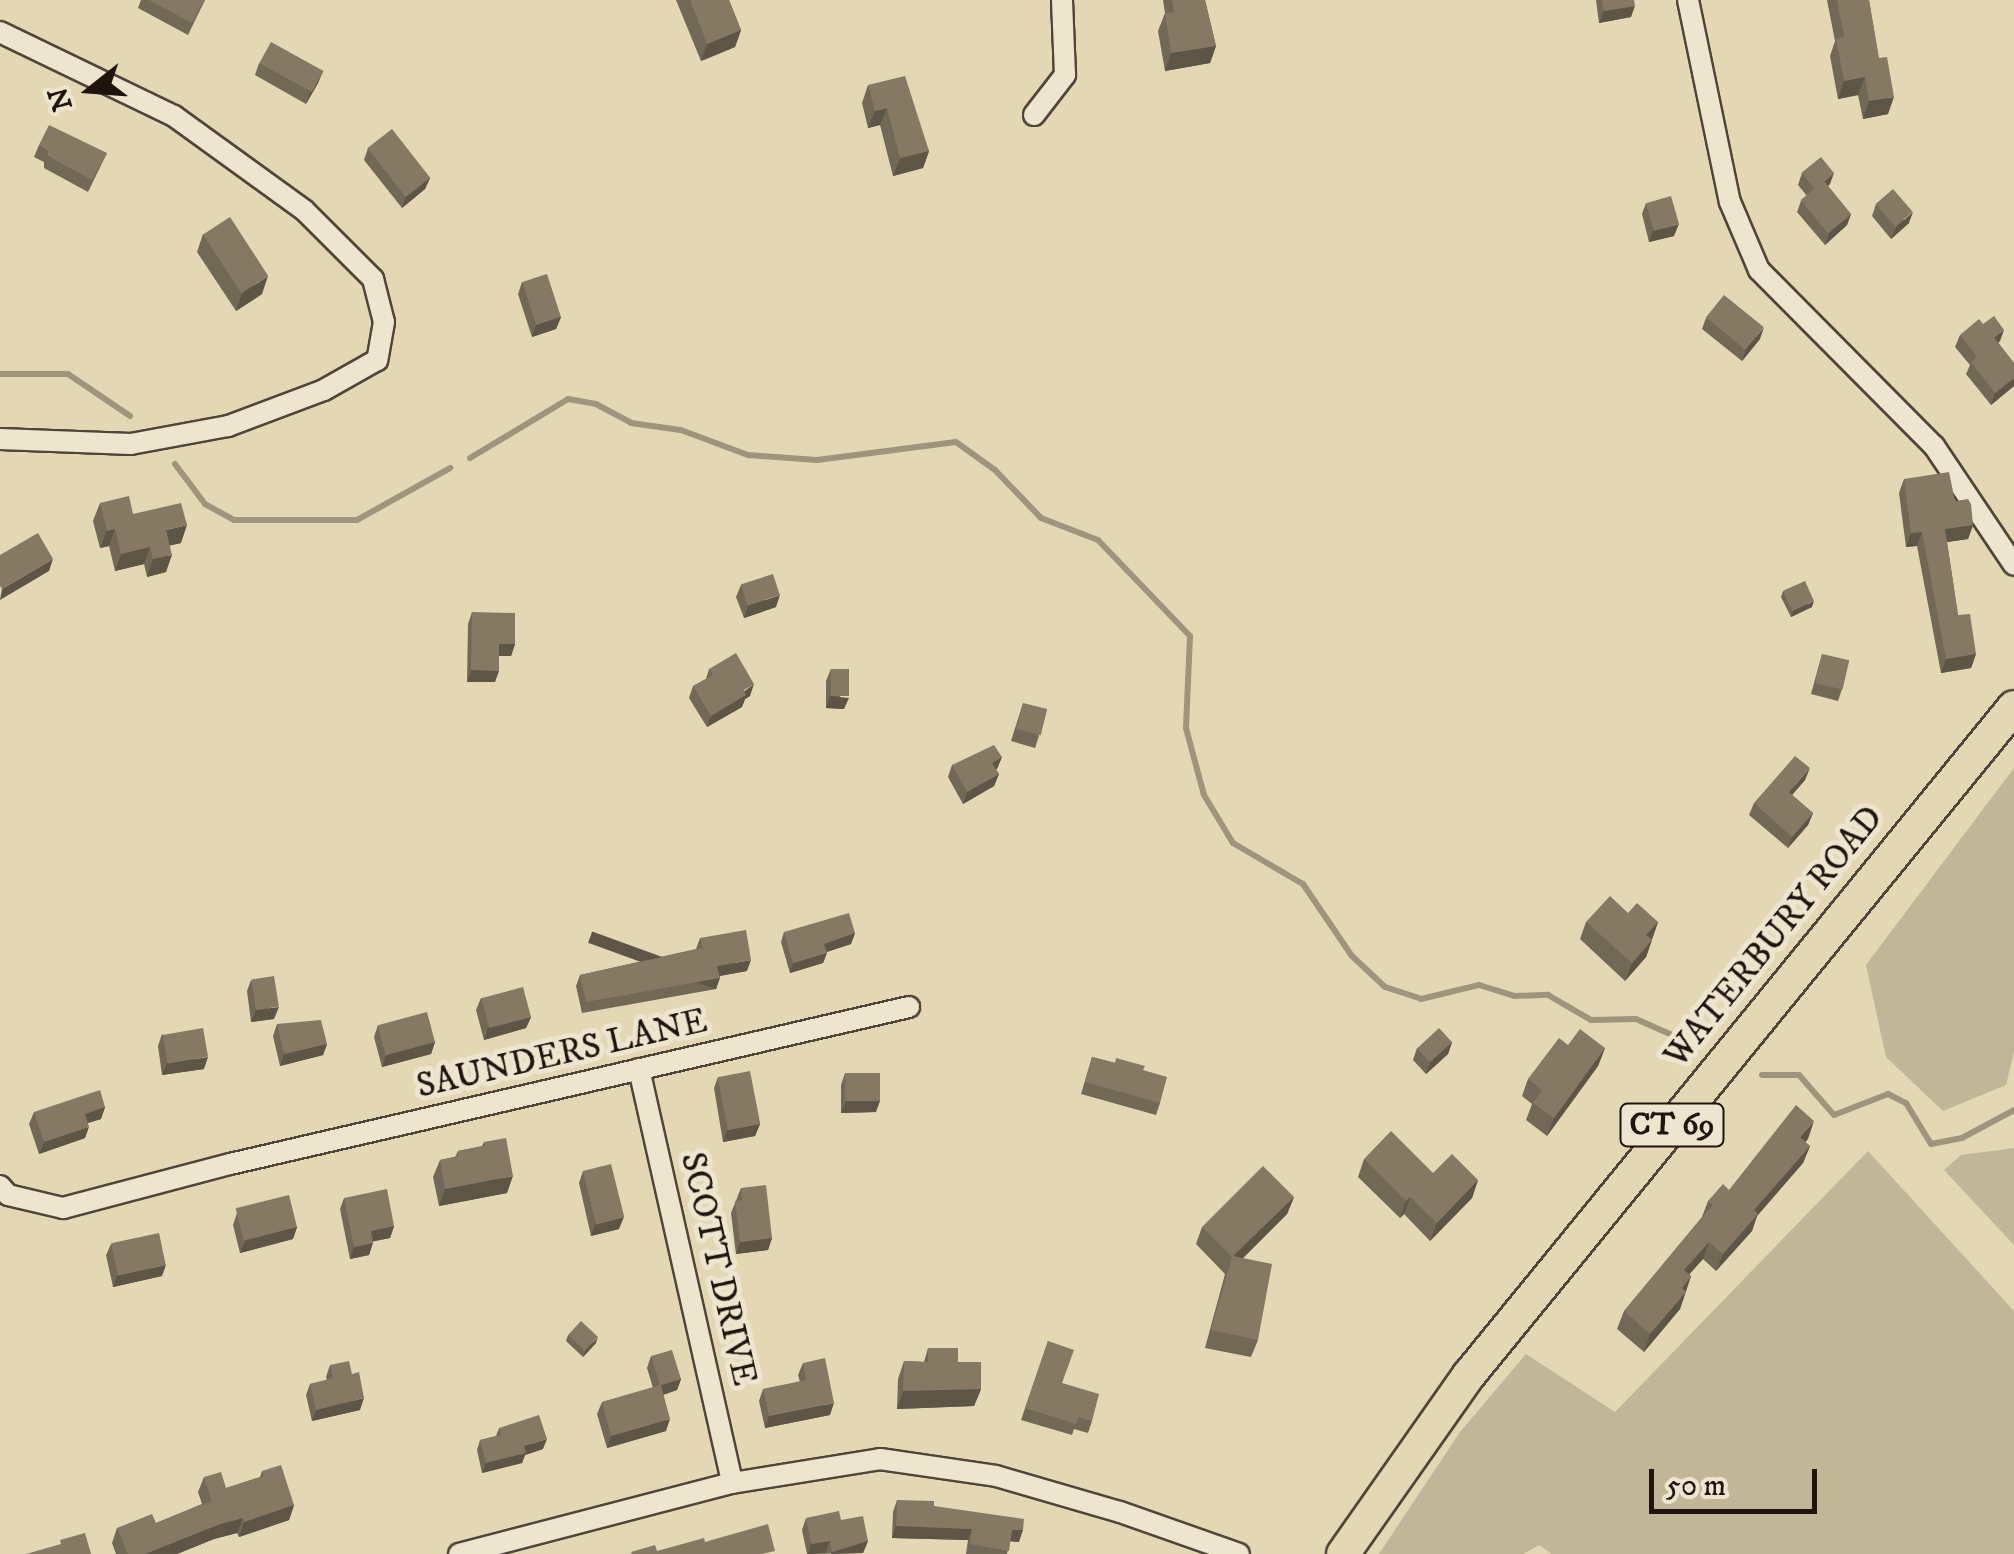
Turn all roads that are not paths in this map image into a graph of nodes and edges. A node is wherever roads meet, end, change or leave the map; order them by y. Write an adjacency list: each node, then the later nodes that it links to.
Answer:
1 (1062, 0): 4 (street)
2 (1688, 0): 6 (street)
3 (0, 32): 5 (street)
4 (1034, 115)
5 (0, 438)
6 (2014, 565)
7 (2014, 707): 14 (main road, WATERBURY ROAD / CT 69)
8 (909, 1007): 9 (street, SAUNDERS LANE)
9 (640, 1069): 10 (street, SAUNDERS LANE); 11 (street, SCOTT DRIVE)
10 (0, 1186)
11 (732, 1483): 12 (street); 13 (street)
12 (459, 1554)
13 (1238, 1554)
14 (1343, 1554)

